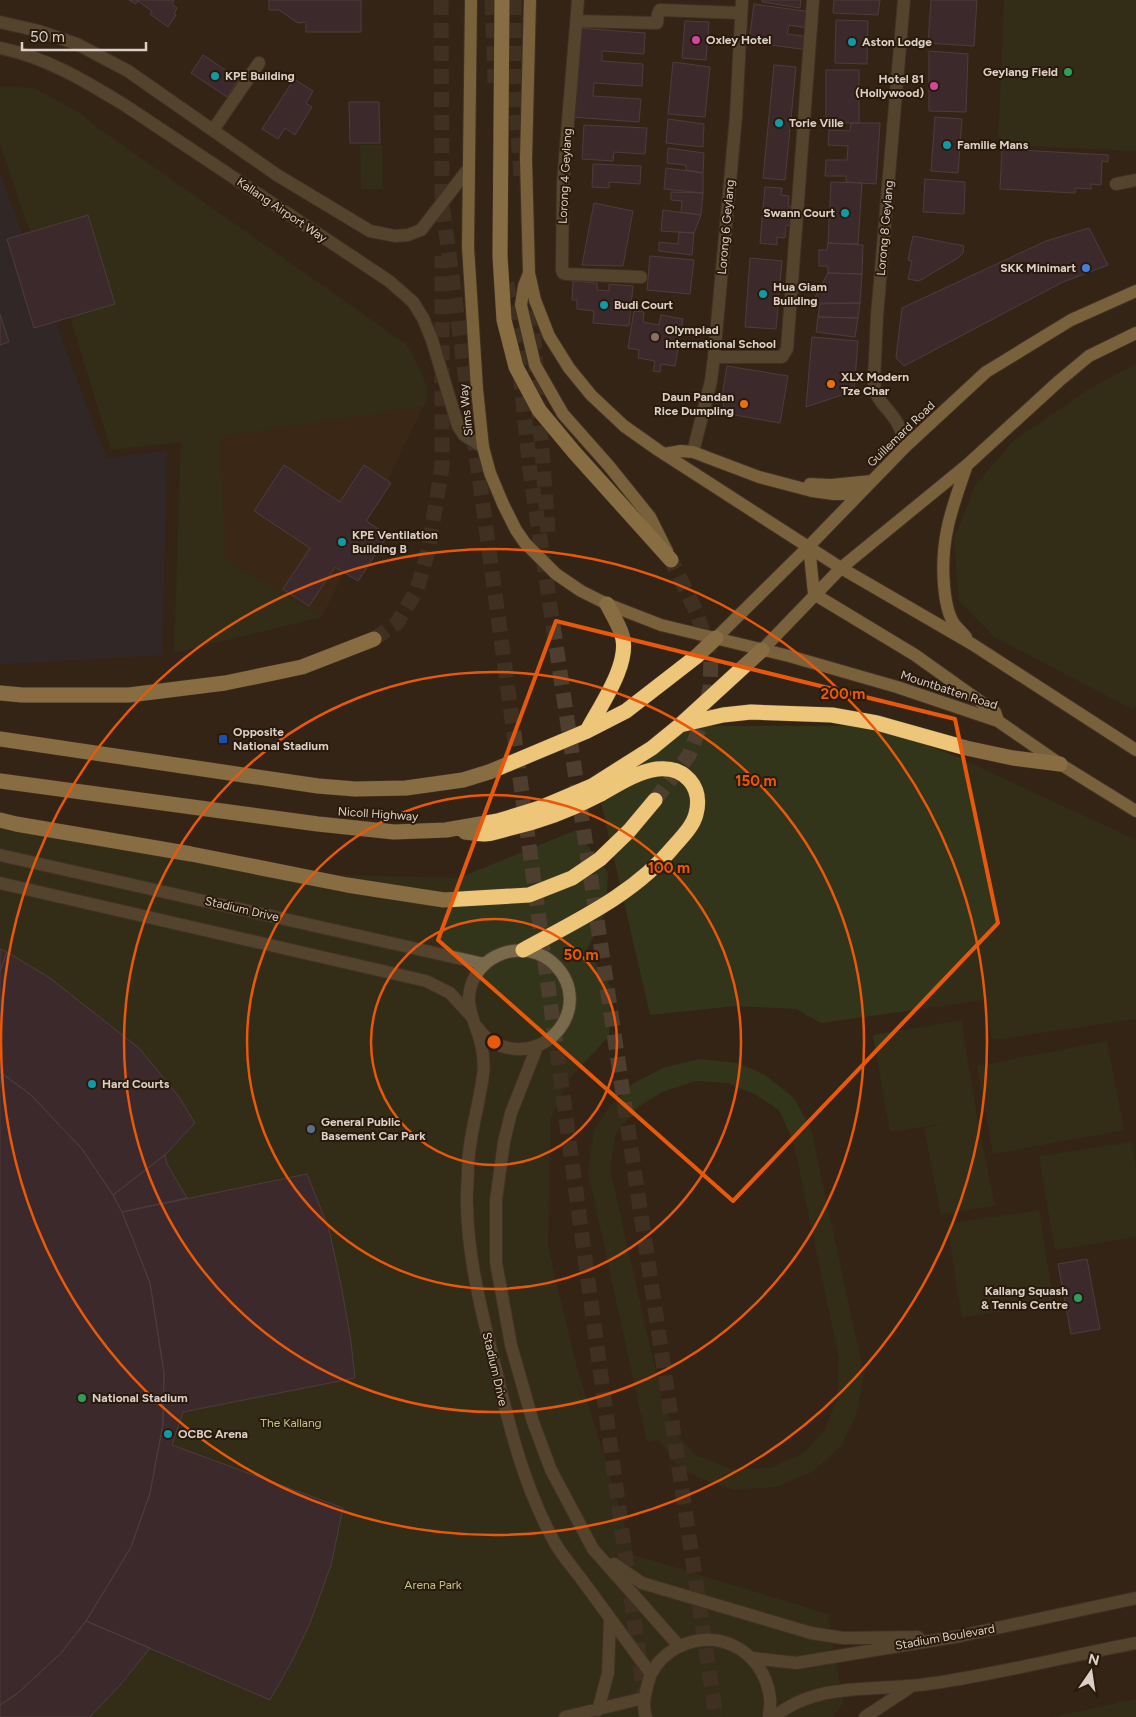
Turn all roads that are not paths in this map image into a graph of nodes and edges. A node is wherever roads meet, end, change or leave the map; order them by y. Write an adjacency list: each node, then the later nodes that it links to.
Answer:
1 (471, 0): 13 (main road, Sims Way)
2 (502, 0): 30 (highway)
3 (530, 0): 16 (main road)
4 (578, 0): 8 (street, Lorong 4 Geylang)
5 (813, 0): 20 (street)
6 (904, 0): 21 (street, Lorong 8 Geylang)
7 (741, 6): 8 (street); 20 (street, Lorong 6 Geylang)
8 (576, 20): 17 (street, Lorong 4 Geylang)
9 (0, 22): 12 (street)
10 (0, 48): 22 (street, Kallang Airport Way)
11 (258, 62): 12 (street)
12 (213, 130): 13 (street)
13 (469, 168): 22 (main road, Sims Way)
14 (1136, 180): 15 (street)
15 (1116, 184)
16 (529, 272): 24 (main road); 30 (main road)
17 (641, 277)
18 (1136, 291): 21 (main road, Guillemard Road)
19 (1136, 333): 25 (main road)
20 (714, 357): 23 (street, Lorong 6 Geylang)
21 (906, 446): 26 (main road, Guillemard Road)
22 (483, 447): 33 (main road, Sims Way)
23 (693, 452): 24 (main road); 27 (main road)
24 (664, 454): 29 (main road)
25 (967, 465): 31 (main road); 36 (main road)
26 (872, 481): 27 (main road); 28 (main road, Guillemard Road)
27 (785, 484): 28 (main road)
28 (859, 494): 29 (main road, Guillemard Road)
29 (809, 546): 31 (main road); 32 (main road); 34 (main road, Guillemard Road)
30 (671, 560)
31 (841, 568): 32 (main road); 36 (main road)
32 (814, 594): 37 (main road); 39 (main road)
33 (607, 604): 34 (main road, Sims Way); 41 (highway)
34 (716, 638): 37 (main road, Sims Way); 41 (highway, Nicoll Highway)
35 (374, 639): 38 (highway)
36 (972, 644): 43 (main road)
37 (762, 650): 39 (main road, Mountbatten Road); 40 (highway, Nicoll Highway)
38 (0, 693)
39 (998, 721): 44 (main road, Mountbatten Road)
40 (679, 726): 44 (highway); 49 (highway, Nicoll Highway)
41 (587, 731): 42 (highway, Nicoll Highway)
42 (0, 739)
43 (1136, 750)
44 (1060, 764): 47 (main road, Mountbatten Road)
45 (0, 781): 49 (highway, Nicoll Highway)
46 (655, 800): 48 (highway)
47 (1136, 811)
48 (0, 820)
49 (446, 830): 52 (highway)
50 (0, 855): 53 (street, Stadium Drive)
51 (0, 883): 54 (street, Stadium Drive)
52 (523, 950): 53 (street, Stadium Drive); 55 (street, Stadium Drive)
53 (484, 964): 54 (street, Stadium Drive)
54 (473, 1021): 55 (street, Stadium Drive); 58 (street, Stadium Drive)
55 (537, 1047): 56 (street, Stadium Drive)
56 (593, 1549): 59 (street); 61 (street, Stadium Drive)
57 (1136, 1598): 59 (street, Stadium Boulevard)
58 (610, 1618): 63 (street, Stadium Drive); 66 (street)
59 (960, 1636): 62 (street, Stadium Boulevard)
60 (1136, 1643): 64 (street)
61 (679, 1646): 62 (street, Stadium Boulevard); 63 (street, Stadium Boulevard)
62 (752, 1658): 69 (street, Stadium Boulevard)
63 (650, 1674): 65 (street, Stadium Boulevard)
64 (911, 1686): 70 (street); 71 (street)
65 (644, 1698): 66 (street); 68 (street, Stadium Boulevard)
66 (592, 1713): 67 (street)
67 (565, 1717)
68 (646, 1717)
69 (768, 1717)
70 (774, 1717)
71 (865, 1717)

